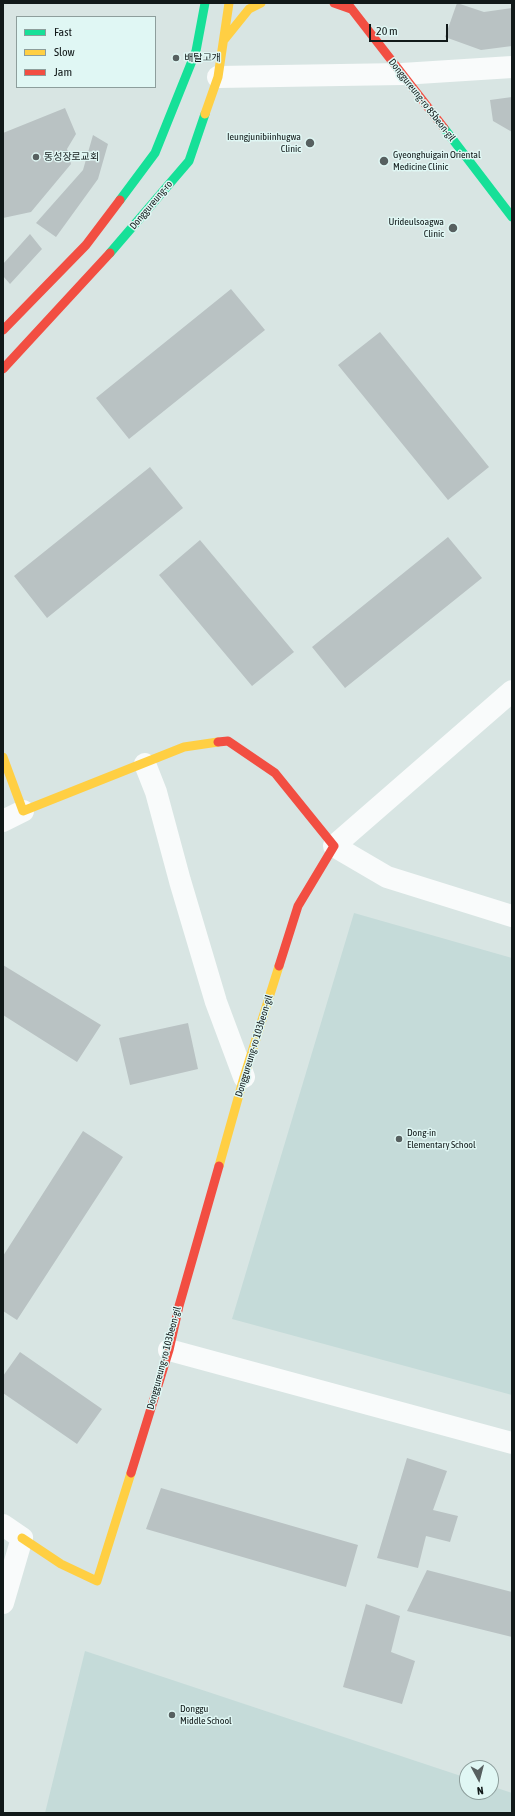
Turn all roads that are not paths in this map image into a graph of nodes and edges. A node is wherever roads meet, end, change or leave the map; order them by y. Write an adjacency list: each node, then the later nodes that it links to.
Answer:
1 (205, 3): 11 (street)
2 (229, 3): 6 (street, Donggureung-ro)
3 (261, 3): 6 (street)
4 (334, 3): 5 (street)
5 (349, 6): 8 (street, Donggureung-ro 85beon-gil)
6 (224, 40): 9 (street, Donggureung-ro)
7 (512, 66): 8 (street)
8 (402, 74): 9 (street); 10 (street, Donggureung-ro 85beon-gil)
9 (218, 77): 12 (street, Donggureung-ro)
10 (509, 206)
11 (3, 330)
12 (3, 369)
13 (512, 691): 18 (street)
14 (3, 757): 16 (street)
15 (145, 764): 16 (street); 18 (street); 20 (street)
16 (23, 811): 17 (street)
17 (3, 821)
18 (334, 846): 19 (street); 20 (street, Donggureung-ro 103beon-gil)
19 (512, 916)
20 (244, 1077): 21 (street, Donggureung-ro 103beon-gil)
21 (169, 1350): 22 (street); 24 (street, Donggureung-ro 103beon-gil)
22 (512, 1443)
23 (3, 1525): 24 (street)
24 (22, 1538): 25 (street)
25 (3, 1603)

